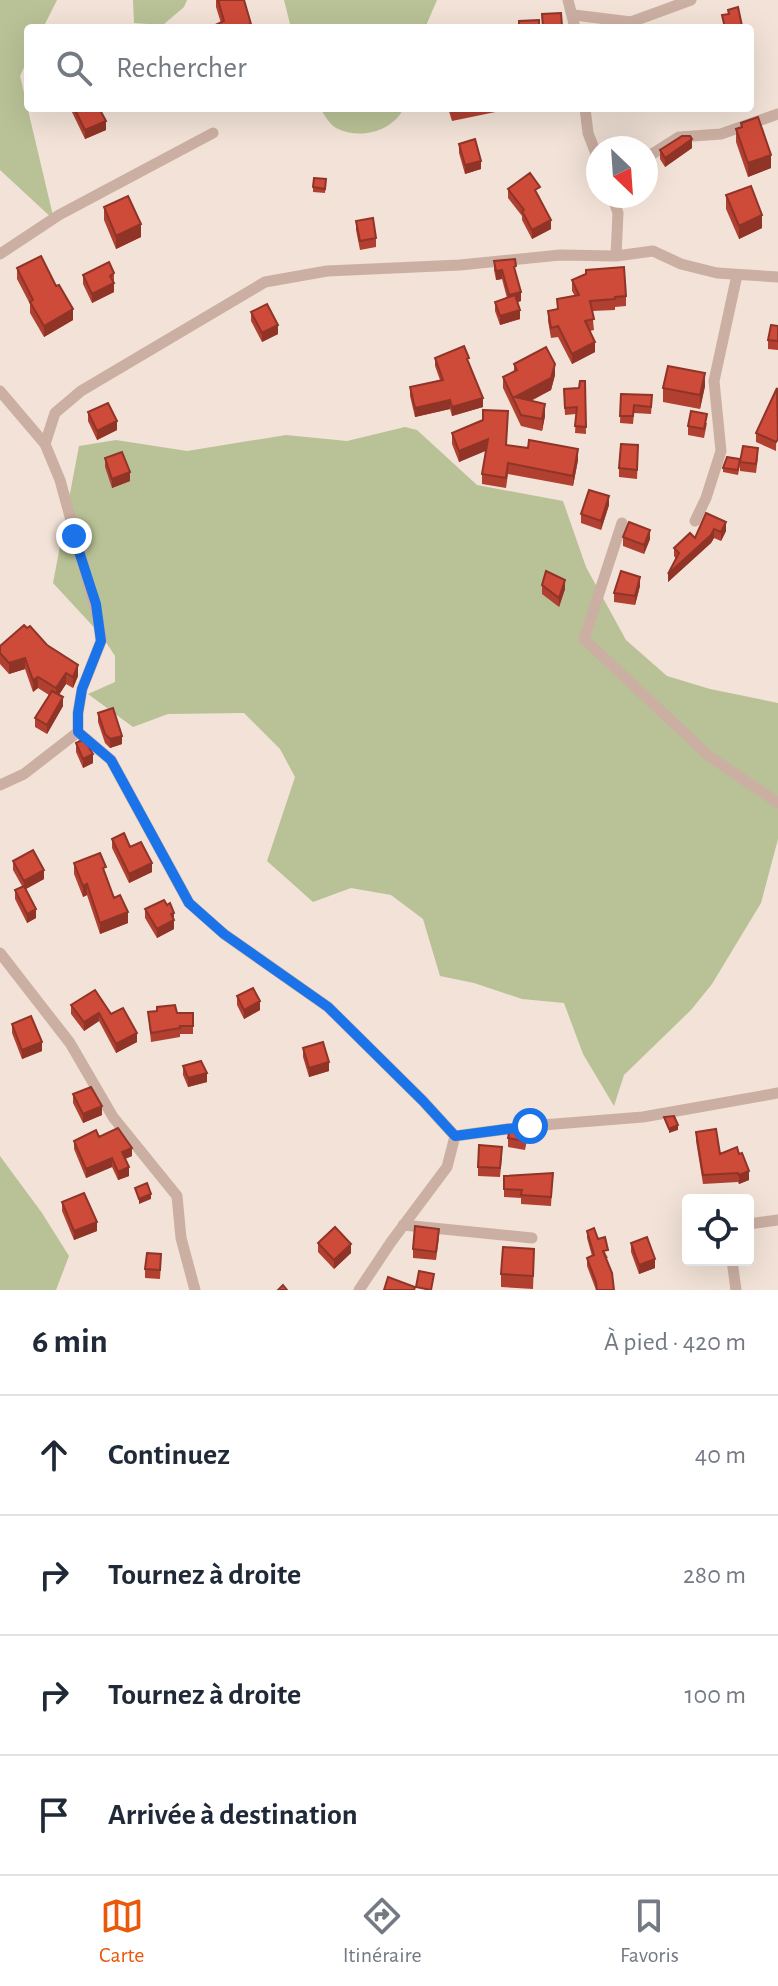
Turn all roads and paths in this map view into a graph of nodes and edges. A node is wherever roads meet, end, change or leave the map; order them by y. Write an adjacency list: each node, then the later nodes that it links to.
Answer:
1 (568, 0): 3 (street)
2 (691, 0): 3 (street)
3 (574, 22)
4 (585, 112): 7 (street)
5 (778, 114): 8 (street)
6 (213, 133): 10 (street)
7 (589, 136)
8 (658, 150)
9 (616, 208): 11 (street)
10 (0, 254)
11 (616, 256): 12 (street); 15 (street)
12 (737, 275): 13 (street); 16 (street)
13 (778, 277)
14 (0, 391): 15 (street)
15 (45, 444): 18 (street)
16 (695, 521)
17 (622, 523): 20 (street)
18 (78, 732): 19 (street); 23 (street)
19 (0, 785)
20 (778, 803)
21 (0, 953): 29 (street)
22 (778, 1093): 23 (street)
23 (455, 1136): 26 (street)
24 (778, 1220): 25 (street)
25 (754, 1223)
26 (403, 1225): 27 (street); 30 (street)
27 (532, 1238)
28 (733, 1266): 31 (street)
29 (195, 1290)
30 (359, 1290)
31 (736, 1290)

